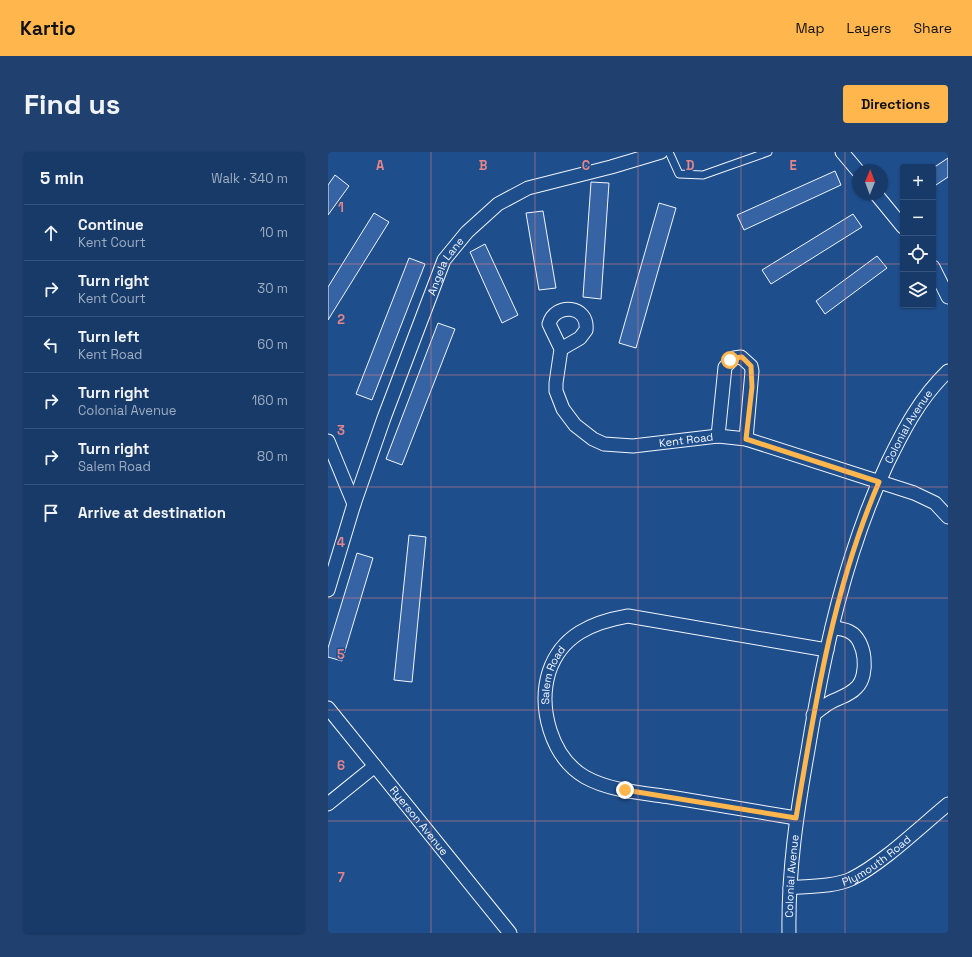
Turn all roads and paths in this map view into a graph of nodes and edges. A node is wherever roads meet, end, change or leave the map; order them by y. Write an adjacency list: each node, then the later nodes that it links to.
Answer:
1 (661, 152): 16 (street, Angela Lane)
2 (668, 152): 3 (lane)
3 (768, 152)
4 (842, 152): 5 (street)
5 (852, 164)
6 (881, 200): 7 (street)
7 (900, 223)
8 (936, 272): 9 (street)
9 (948, 297)
10 (561, 349): 12 (street, Kent Road)
11 (948, 371): 15 (street, Colonial Avenue)
12 (718, 436): 13 (street, Kent Road); 13 (street)
13 (746, 439): 15 (street, Kent Road)
14 (328, 441): 16 (street)
15 (879, 482): 17 (street); 19 (street, Colonial Avenue)
16 (354, 504): 18 (street, Angela Lane)
17 (948, 517)
18 (328, 590)
19 (832, 628): 20 (street, Colonial Avenue); 22 (street)
20 (827, 650): 22 (street, Colonial Avenue); 26 (street, Salem Road)
21 (328, 708): 23 (street, Ryerson Avenue)
22 (813, 715): 26 (street, Colonial Avenue)
23 (376, 766): 24 (street); 28 (street, Ryerson Avenue)
24 (328, 804)
25 (948, 804): 27 (street, Plymouth Road)
26 (796, 818): 27 (street, Colonial Avenue)
27 (790, 888): 29 (street, Colonial Avenue)
28 (510, 933)
29 (788, 933)

